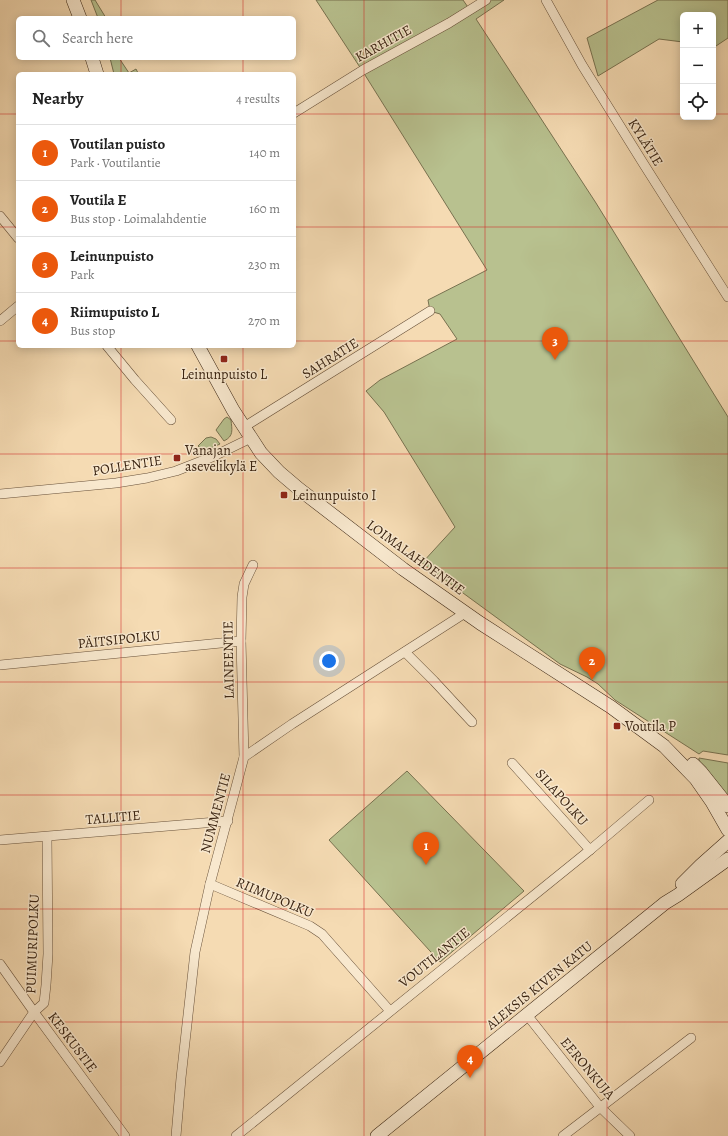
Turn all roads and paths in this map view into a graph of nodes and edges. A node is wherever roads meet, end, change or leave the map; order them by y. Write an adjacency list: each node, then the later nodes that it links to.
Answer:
1 (73, 0): 4 (street)
2 (486, 0): 7 (street, KARHITIE)
3 (546, 0): 10 (street, KYLÄTIE)
4 (79, 16)
5 (93, 60): 6 (street)
6 (96, 72)
7 (296, 112)
8 (0, 216): 9 (street)
9 (16, 236)
10 (728, 297)
11 (16, 308): 13 (street)
12 (430, 311): 17 (street, SAHRATIE)
13 (0, 320)
14 (109, 348): 16 (street)
15 (199, 348): 17 (street, LOIMALAHDENTIE)
16 (171, 420)
17 (247, 432): 18 (street, POLLENTIE); 20 (street, LOIMALAHDENTIE)
18 (0, 494)
19 (252, 565): 21 (street, LAINEENTIE)
20 (465, 613): 22 (street); 25 (street, LOIMALAHDENTIE)
21 (241, 641): 23 (street, PÄITSIPOLKU); 26 (street, LAINEENTIE)
22 (405, 652): 24 (street); 26 (street)
23 (0, 665)
24 (472, 722)
25 (664, 746): 29 (street, LOIMALAHDENTIE); 31 (street, LOIMALAHDENTIE)
26 (244, 757): 30 (street, NUMMENTIE)
27 (512, 763): 35 (street, SILAPOLKU)
28 (649, 800): 35 (street, VOUTILANTIE)
29 (728, 806)
30 (228, 821): 32 (street, TALLITIE); 37 (street, NUMMENTIE)
31 (728, 830)
32 (47, 837): 33 (street, TALLITIE); 41 (street, PUIMURIPOLKU)
33 (0, 840)
34 (728, 841): 38 (street, ALEKSIS KIVEN KATU)
35 (590, 850): 40 (street, VOUTILANTIE)
36 (728, 859): 38 (street, ALEKSIS KIVEN KATU)
37 (210, 884): 40 (street, RIIMUPOLKU); 47 (street, NUMMENTIE)
38 (665, 903): 42 (street, ALEKSIS KIVEN KATU)
39 (0, 964): 41 (street, KESKUSTIE)
40 (390, 1011): 48 (street, VOUTILANTIE)
41 (34, 1012): 44 (street, PUIMURIPOLKU); 46 (street, KESKUSTIE)
42 (526, 1015): 45 (street, EERONKUJA); 49 (street, ALEKSIS KIVEN KATU)
43 (691, 1038): 45 (street)
44 (0, 1062)
45 (600, 1107): 50 (street); 51 (street, EERONKUJA)
46 (125, 1136)
47 (176, 1136)
48 (236, 1136)
49 (376, 1136)
50 (563, 1136)
51 (630, 1136)

